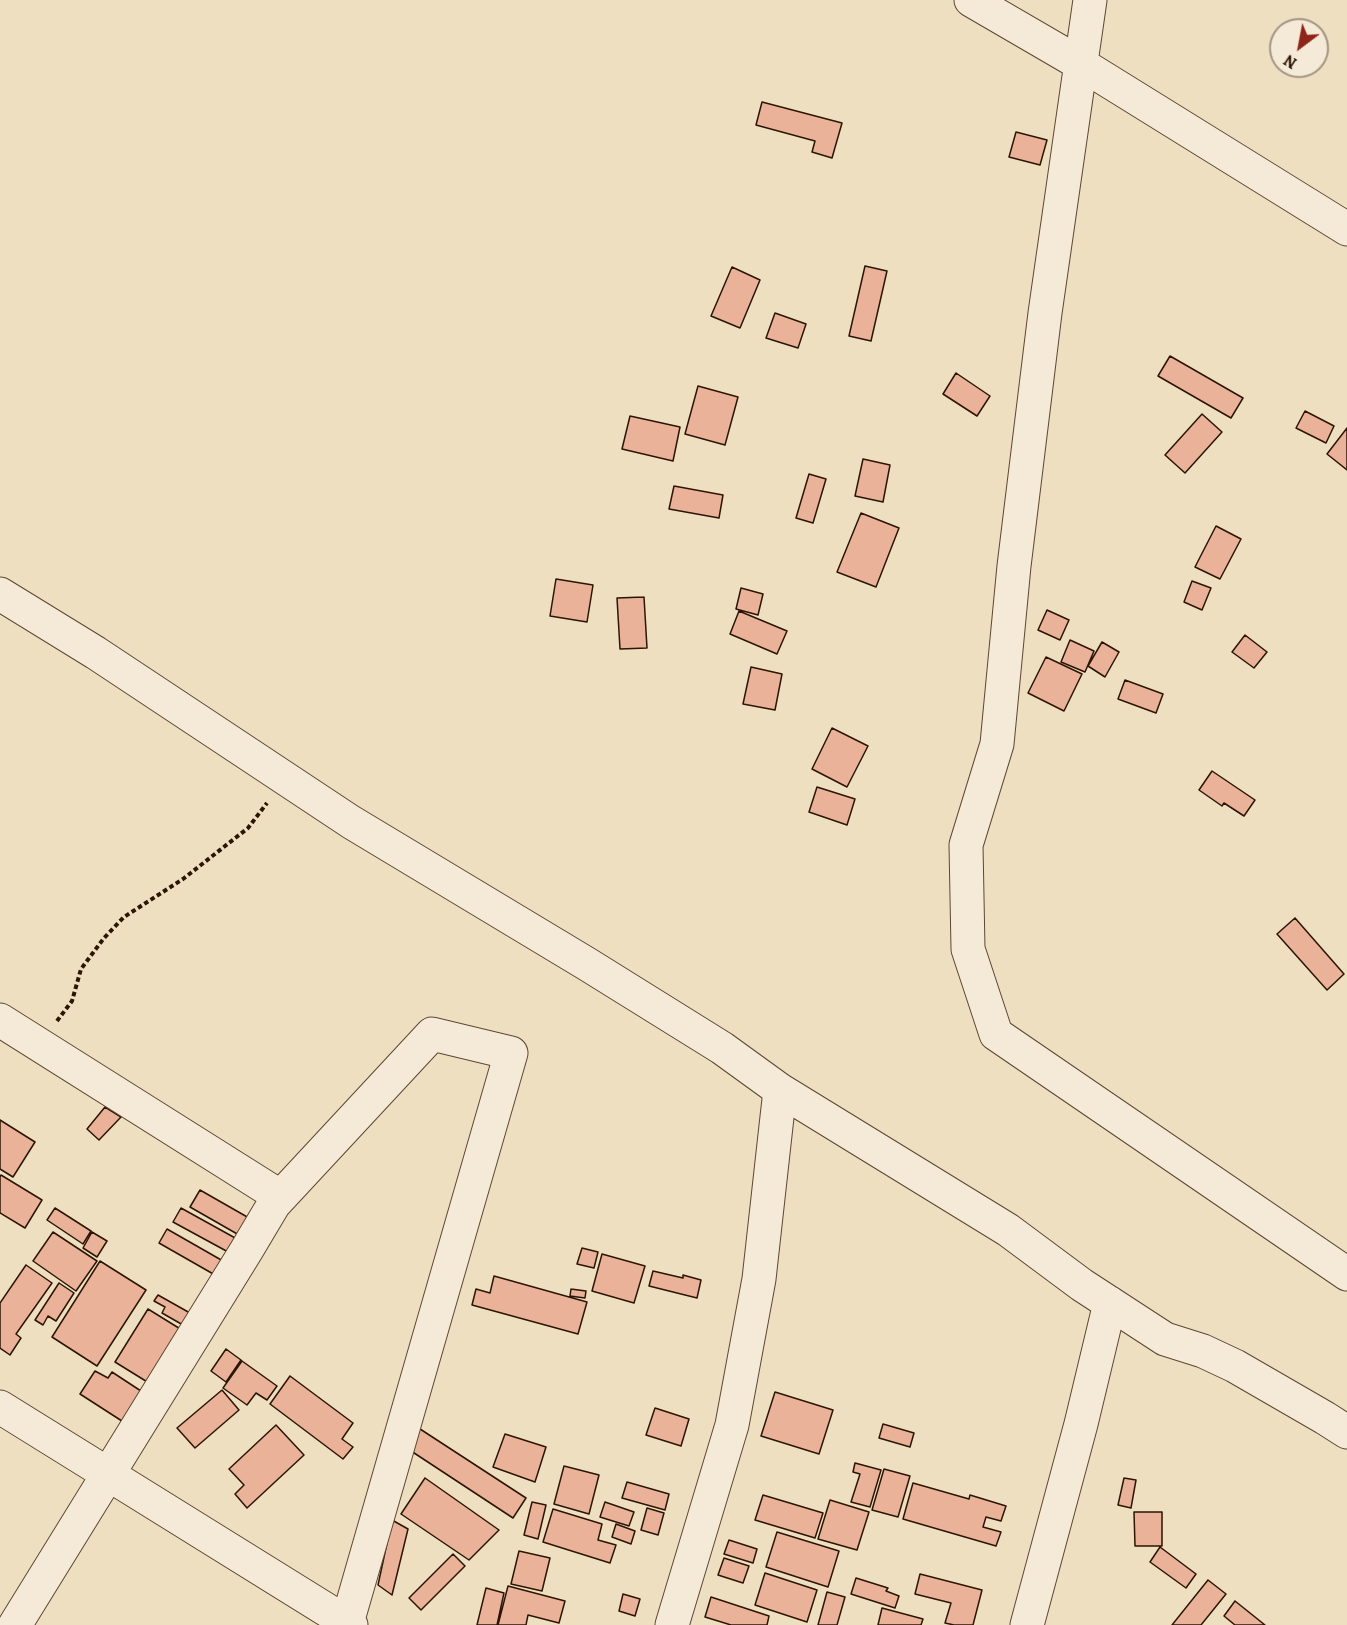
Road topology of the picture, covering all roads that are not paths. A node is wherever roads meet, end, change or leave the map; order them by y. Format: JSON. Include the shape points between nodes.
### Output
{"nodes":[{"id":1,"x":971,"y":0,"type":"edge"},
{"id":2,"x":1090,"y":0,"type":"edge"},
{"id":3,"x":1081,"y":64,"type":"junction"},
{"id":4,"x":1347,"y":229,"type":"edge"},
{"id":5,"x":0,"y":594,"type":"edge"},
{"id":6,"x":0,"y":1020,"type":"edge"},
{"id":7,"x":780,"y":1090,"type":"junction"},
{"id":8,"x":274,"y":1204,"type":"junction"},
{"id":9,"x":1347,"y":1274,"type":"edge"},
{"id":10,"x":1110,"y":1303,"type":"junction"},
{"id":11,"x":0,"y":1407,"type":"edge"},
{"id":12,"x":1347,"y":1432,"type":"edge"},
{"id":13,"x":109,"y":1474,"type":"junction"},
{"id":14,"x":349,"y":1624,"type":"edge"},
{"id":15,"x":15,"y":1625,"type":"edge"},
{"id":16,"x":672,"y":1625,"type":"edge"},
{"id":17,"x":1027,"y":1625,"type":"edge"}],
"edges":[{"from":1,"to":3,"type":"street"},
{"from":2,"to":3,"type":"street"},
{"from":3,"to":4,"type":"street"},
{"from":3,"to":9,"type":"street","via":[[1015,554],[998,744],[966,845],[968,949],[996,1034]]},
{"from":5,"to":7,"type":"street","via":[[405,856],[722,1048]]},
{"from":6,"to":8,"type":"street","via":[[273,1192]]},
{"from":7,"to":10,"type":"street","via":[[1008,1230]]},
{"from":7,"to":16,"type":"street","via":[[759,1279],[732,1425]]},
{"from":8,"to":13,"type":"street"},
{"from":8,"to":14,"type":"street","via":[[432,1034],[511,1053]]},
{"from":10,"to":12,"type":"street","via":[[1165,1339],[1235,1366]]},
{"from":10,"to":17,"type":"street"},
{"from":11,"to":13,"type":"street"},
{"from":13,"to":14,"type":"street"},
{"from":13,"to":15,"type":"street"}]}
